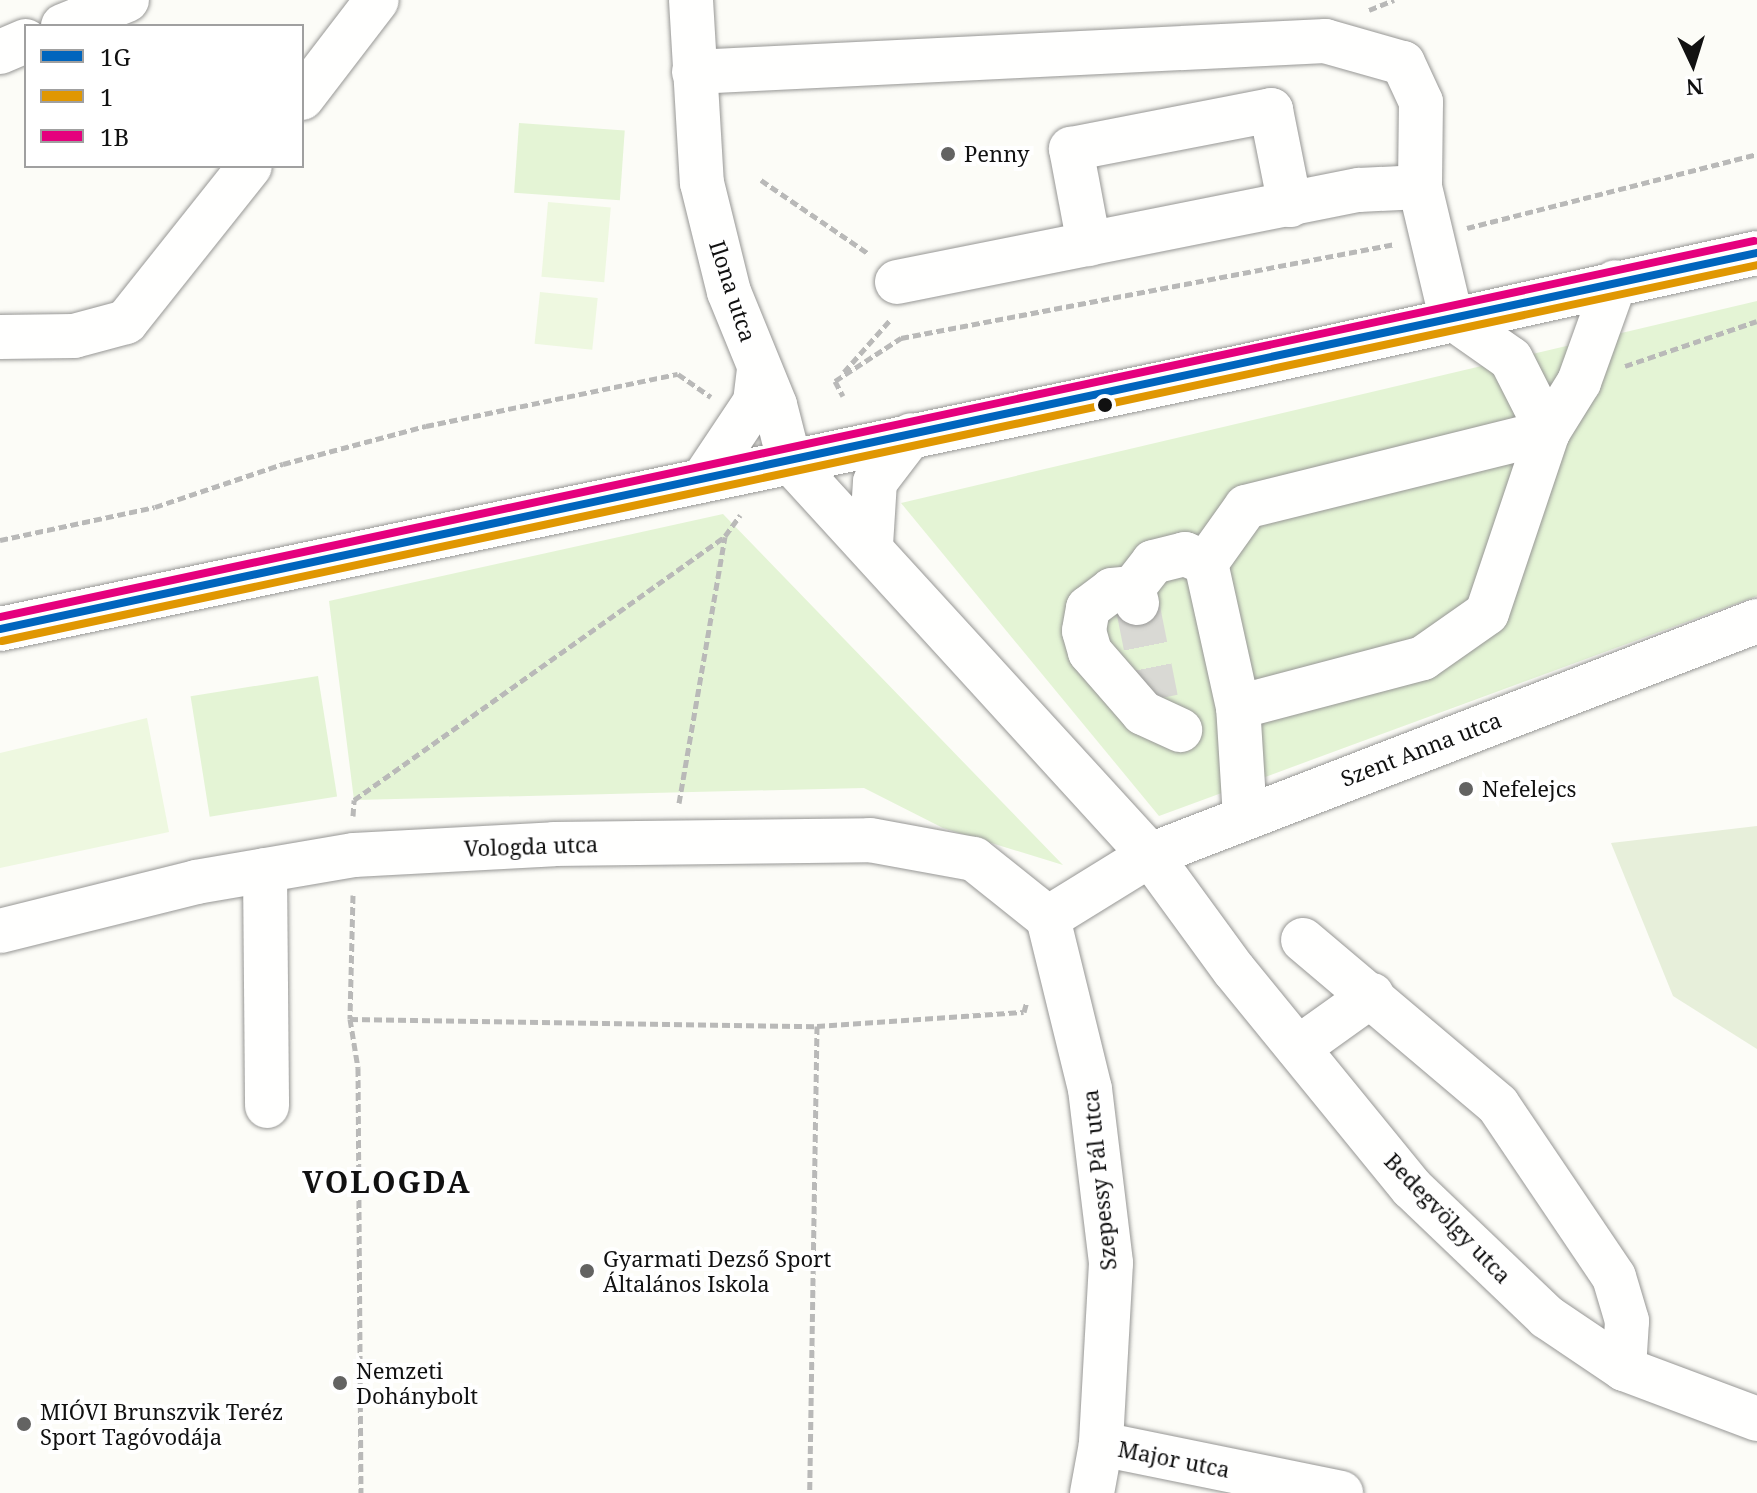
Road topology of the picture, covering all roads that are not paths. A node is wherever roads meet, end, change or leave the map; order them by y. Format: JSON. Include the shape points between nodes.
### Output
{"nodes":[{"id":1,"x":127,"y":0,"type":"edge"},
{"id":2,"x":377,"y":0,"type":"edge"},
{"id":3,"x":691,"y":0,"type":"edge"},
{"id":4,"x":68,"y":24,"type":"edge"},
{"id":5,"x":24,"y":42,"type":"edge"},
{"id":6,"x":0,"y":52,"type":"edge"},
{"id":7,"x":694,"y":72,"type":"junction"},
{"id":8,"x":304,"y":95,"type":"edge"},
{"id":9,"x":248,"y":168,"type":"edge"},
{"id":10,"x":1420,"y":187,"type":"junction"},
{"id":11,"x":1290,"y":205,"type":"junction"},
{"id":12,"x":1089,"y":244,"type":"junction"},
{"id":13,"x":1757,"y":253,"type":"edge"},
{"id":14,"x":897,"y":282,"type":"road end"},
{"id":15,"x":1615,"y":282,"type":"junction"},
{"id":16,"x":1451,"y":317,"type":"junction"},
{"id":17,"x":0,"y":337,"type":"edge"},
{"id":18,"x":759,"y":368,"type":"junction"},
{"id":19,"x":1548,"y":432,"type":"junction"},
{"id":20,"x":911,"y":435,"type":"junction"},
{"id":21,"x":789,"y":460,"type":"junction"},
{"id":22,"x":705,"y":477,"type":"junction"},
{"id":23,"x":871,"y":545,"type":"junction"},
{"id":24,"x":1206,"y":563,"type":"junction"},
{"id":25,"x":1757,"y":621,"type":"edge"},
{"id":26,"x":0,"y":629,"type":"edge"},
{"id":27,"x":1238,"y":714,"type":"junction"},
{"id":28,"x":1245,"y":817,"type":"junction"},
{"id":29,"x":1150,"y":855,"type":"junction"},
{"id":30,"x":265,"y":870,"type":"junction"},
{"id":31,"x":1048,"y":918,"type":"junction"},
{"id":32,"x":0,"y":931,"type":"edge"},
{"id":33,"x":1303,"y":940,"type":"dead end"},
{"id":34,"x":1372,"y":995,"type":"junction"},
{"id":35,"x":1298,"y":1048,"type":"junction"},
{"id":36,"x":267,"y":1106,"type":"dead end"},
{"id":37,"x":1624,"y":1369,"type":"junction"},
{"id":38,"x":1757,"y":1419,"type":"edge"},
{"id":39,"x":1101,"y":1444,"type":"junction"},
{"id":40,"x":1092,"y":1493,"type":"edge"},
{"id":41,"x":1341,"y":1493,"type":"edge"}],
"edges":[{"from":1,"to":4,"type":"street"},
{"from":2,"to":8,"type":"street"},
{"from":3,"to":7,"type":"street","name":"Ilona utca"},
{"from":5,"to":6,"type":"street"},
{"from":7,"to":10,"type":"street","via":[[1325,41],[1403,63],[1421,102]]},
{"from":7,"to":18,"type":"street","name":"Ilona utca","via":[[702,183],[729,292]]},
{"from":9,"to":17,"type":"street","via":[[126,322],[74,336]]},
{"from":10,"to":11,"type":"street","via":[[1359,190]]},
{"from":10,"to":16,"type":"street"},
{"from":11,"to":12,"type":"street"},
{"from":11,"to":12,"type":"street","via":[[1271,110],[1071,149]]},
{"from":12,"to":14,"type":"street"},
{"from":13,"to":15,"type":"street"},
{"from":15,"to":16,"type":"street"},
{"from":15,"to":19,"type":"street","via":[[1579,382]]},
{"from":16,"to":19,"type":"street","via":[[1511,359]]},
{"from":16,"to":20,"type":"street"},
{"from":18,"to":21,"type":"street","name":"Ilona utca"},
{"from":18,"to":22,"type":"street","via":[[755,402]]},
{"from":19,"to":24,"type":"street","via":[[1246,507]]},
{"from":19,"to":27,"type":"street","via":[[1487,613],[1423,658]]},
{"from":20,"to":21,"type":"street"},
{"from":20,"to":23,"type":"street","via":[[875,482]]},
{"from":21,"to":22,"type":"street"},
{"from":21,"to":23,"type":"street","name":"Ilona utca"},
{"from":22,"to":26,"type":"street"},
{"from":23,"to":29,"type":"street","name":"Ilona utca"},
{"from":24,"to":27,"type":"street"},
{"from":24,"to":27,"type":"street","via":[[1185,554],[1153,562],[1135,595],[1112,590],[1088,608],[1084,631],[1090,652],[1143,713]]},
{"from":25,"to":28,"type":"street","name":"Szent Anna utca"},
{"from":27,"to":28,"type":"street"},
{"from":28,"to":29,"type":"street","name":"Szent Anna utca"},
{"from":29,"to":31,"type":"street","name":"Szent Anna utca"},
{"from":29,"to":35,"type":"street","name":"Bedegvölgy utca"},
{"from":30,"to":31,"type":"street","name":"Vologda utca","via":[[371,853],[870,840],[974,859]]},
{"from":30,"to":32,"type":"street","name":"Vologda utca"},
{"from":30,"to":36,"type":"street"},
{"from":31,"to":39,"type":"street","name":"Szepessy Pál utca","via":[[1090,1089],[1111,1263]]},
{"from":33,"to":34,"type":"street"},
{"from":34,"to":35,"type":"street"},
{"from":34,"to":37,"type":"street","via":[[1498,1105],[1614,1277],[1627,1321]]},
{"from":35,"to":37,"type":"street","name":"Bedegvölgy utca","via":[[1412,1188],[1547,1317]]},
{"from":37,"to":38,"type":"street","name":"Bedegvölgy utca"},
{"from":39,"to":40,"type":"street","name":"Szepessy Pál utca"},
{"from":39,"to":41,"type":"street","name":"Major utca"}]}
